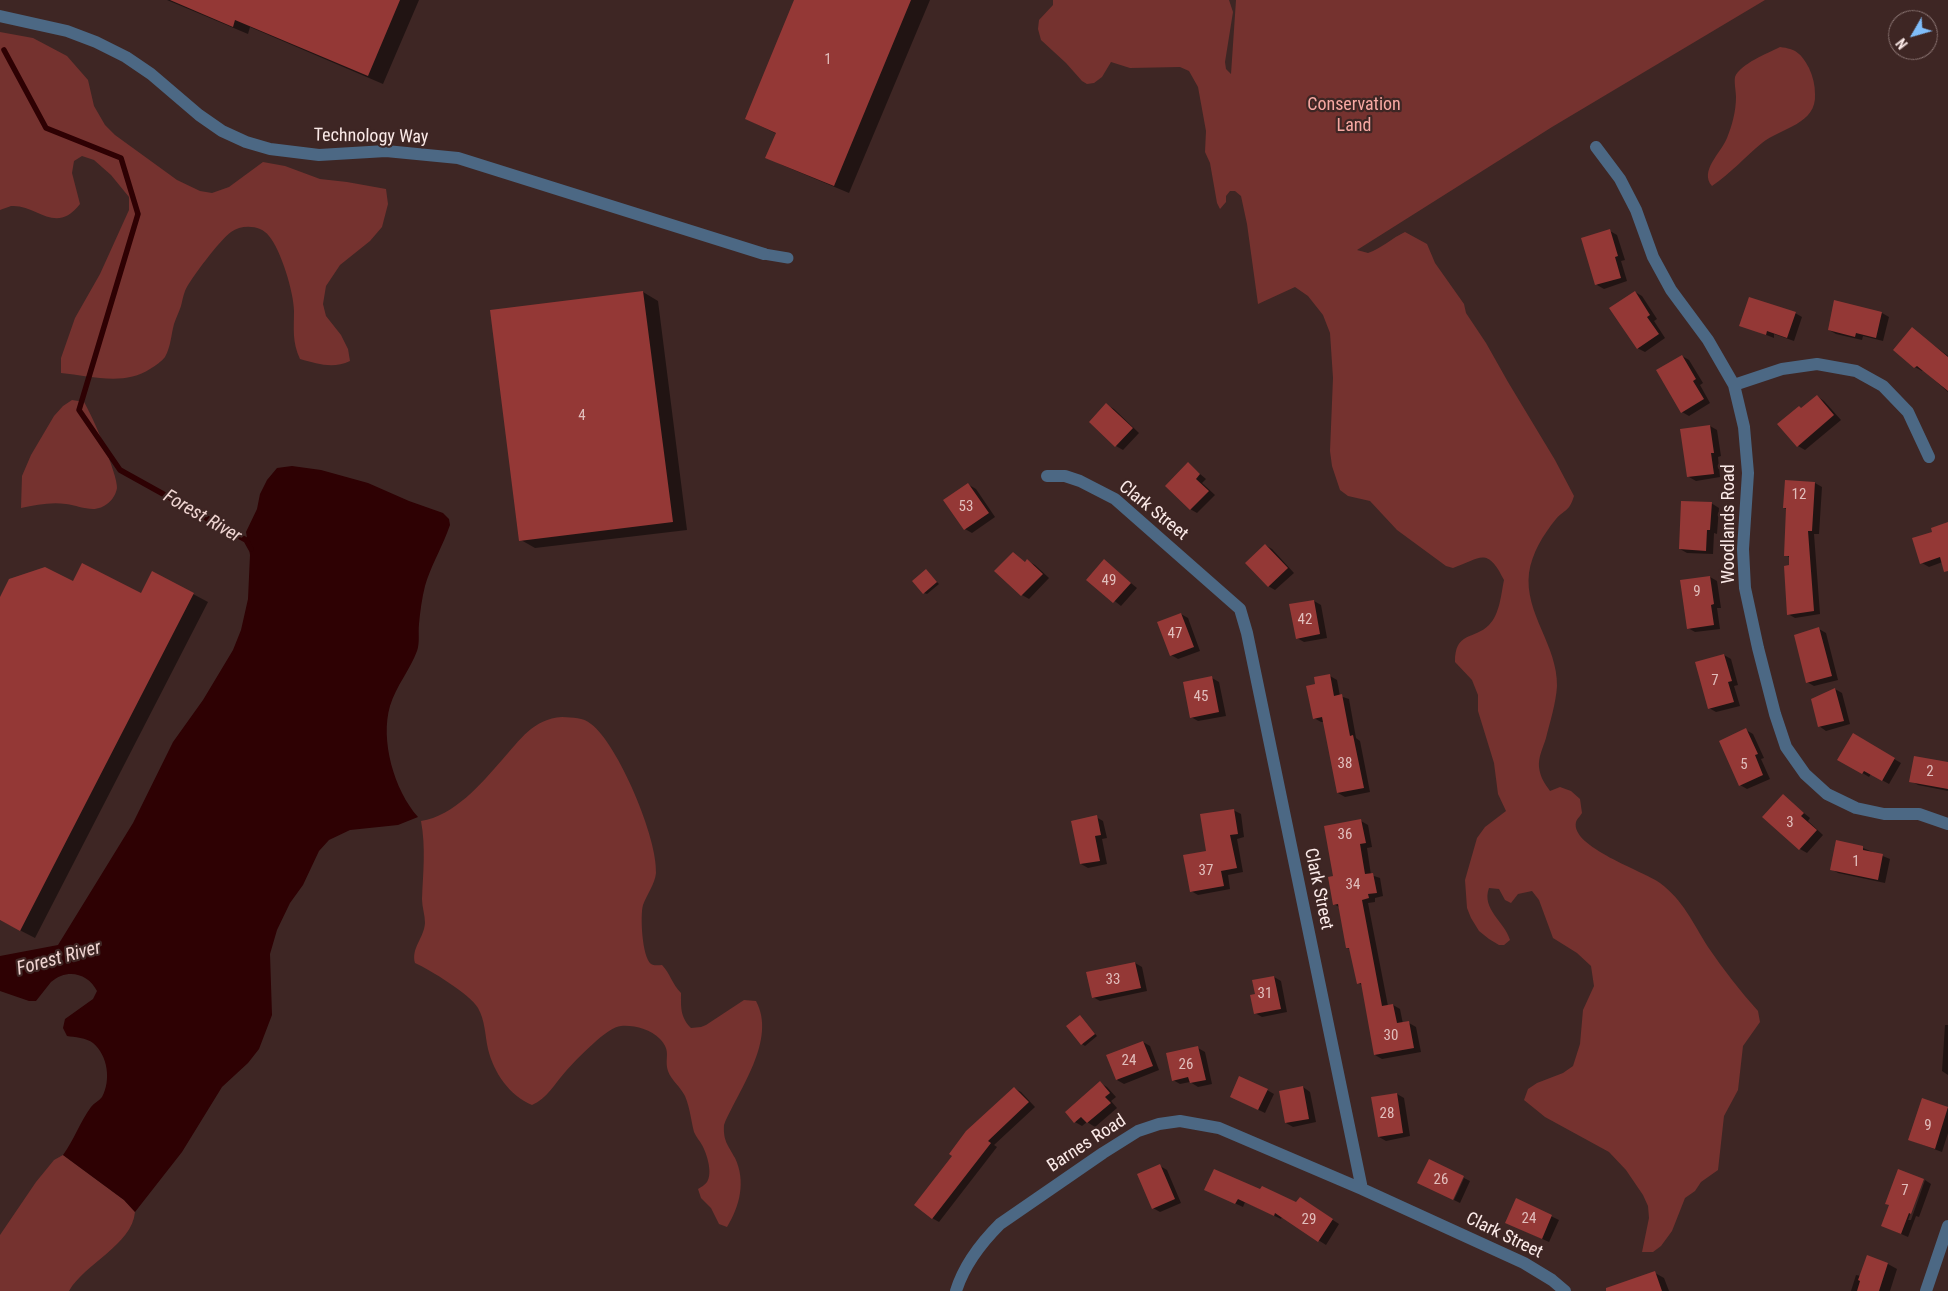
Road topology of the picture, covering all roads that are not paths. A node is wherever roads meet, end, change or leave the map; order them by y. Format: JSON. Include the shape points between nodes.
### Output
{"nodes":[{"id":1,"x":0,"y":16,"type":"edge"},
{"id":2,"x":1596,"y":147,"type":"dead end"},
{"id":3,"x":764,"y":254,"type":"joint"},
{"id":4,"x":788,"y":258,"type":"dead end"},
{"id":5,"x":1734,"y":385,"type":"junction"},
{"id":6,"x":1929,"y":457,"type":"dead end"},
{"id":7,"x":1047,"y":476,"type":"dead end"},
{"id":8,"x":1948,"y":824,"type":"edge"},
{"id":9,"x":1362,"y":1188,"type":"junction"},
{"id":10,"x":1948,"y":1226,"type":"edge"},
{"id":11,"x":956,"y":1291,"type":"edge"},
{"id":12,"x":1565,"y":1291,"type":"edge"},
{"id":13,"x":1926,"y":1291,"type":"edge"}],
"edges":[{"from":1,"to":3,"type":"street","name":"Technology Way","via":[[67,30],[126,57],[199,115],[246,142],[270,149],[319,155],[386,151],[458,158]]},
{"from":2,"to":5,"type":"street","name":"Woodlands Road","via":[[1620,179],[1636,210],[1653,257],[1671,290],[1708,340]]},
{"from":3,"to":4,"type":"lane"},
{"from":5,"to":6,"type":"street","via":[[1782,369],[1817,364],[1856,371],[1883,386],[1908,412]]},
{"from":5,"to":8,"type":"street","name":"Woodlands Road","via":[[1744,427],[1748,473],[1743,549],[1745,588],[1786,747],[1805,774],[1827,794],[1856,808],[1884,814],[1919,814]]},
{"from":7,"to":9,"type":"street","name":"Clark Street","via":[[1065,476],[1080,481],[1115,499],[1240,609]]},
{"from":9,"to":11,"type":"street","name":"Barnes Road","via":[[1219,1128],[1180,1121],[1159,1124],[1138,1131],[1103,1153],[1000,1224],[974,1254]]},
{"from":9,"to":12,"type":"street","name":"Clark Street","via":[[1524,1263]]},
{"from":10,"to":13,"type":"street"}]}
